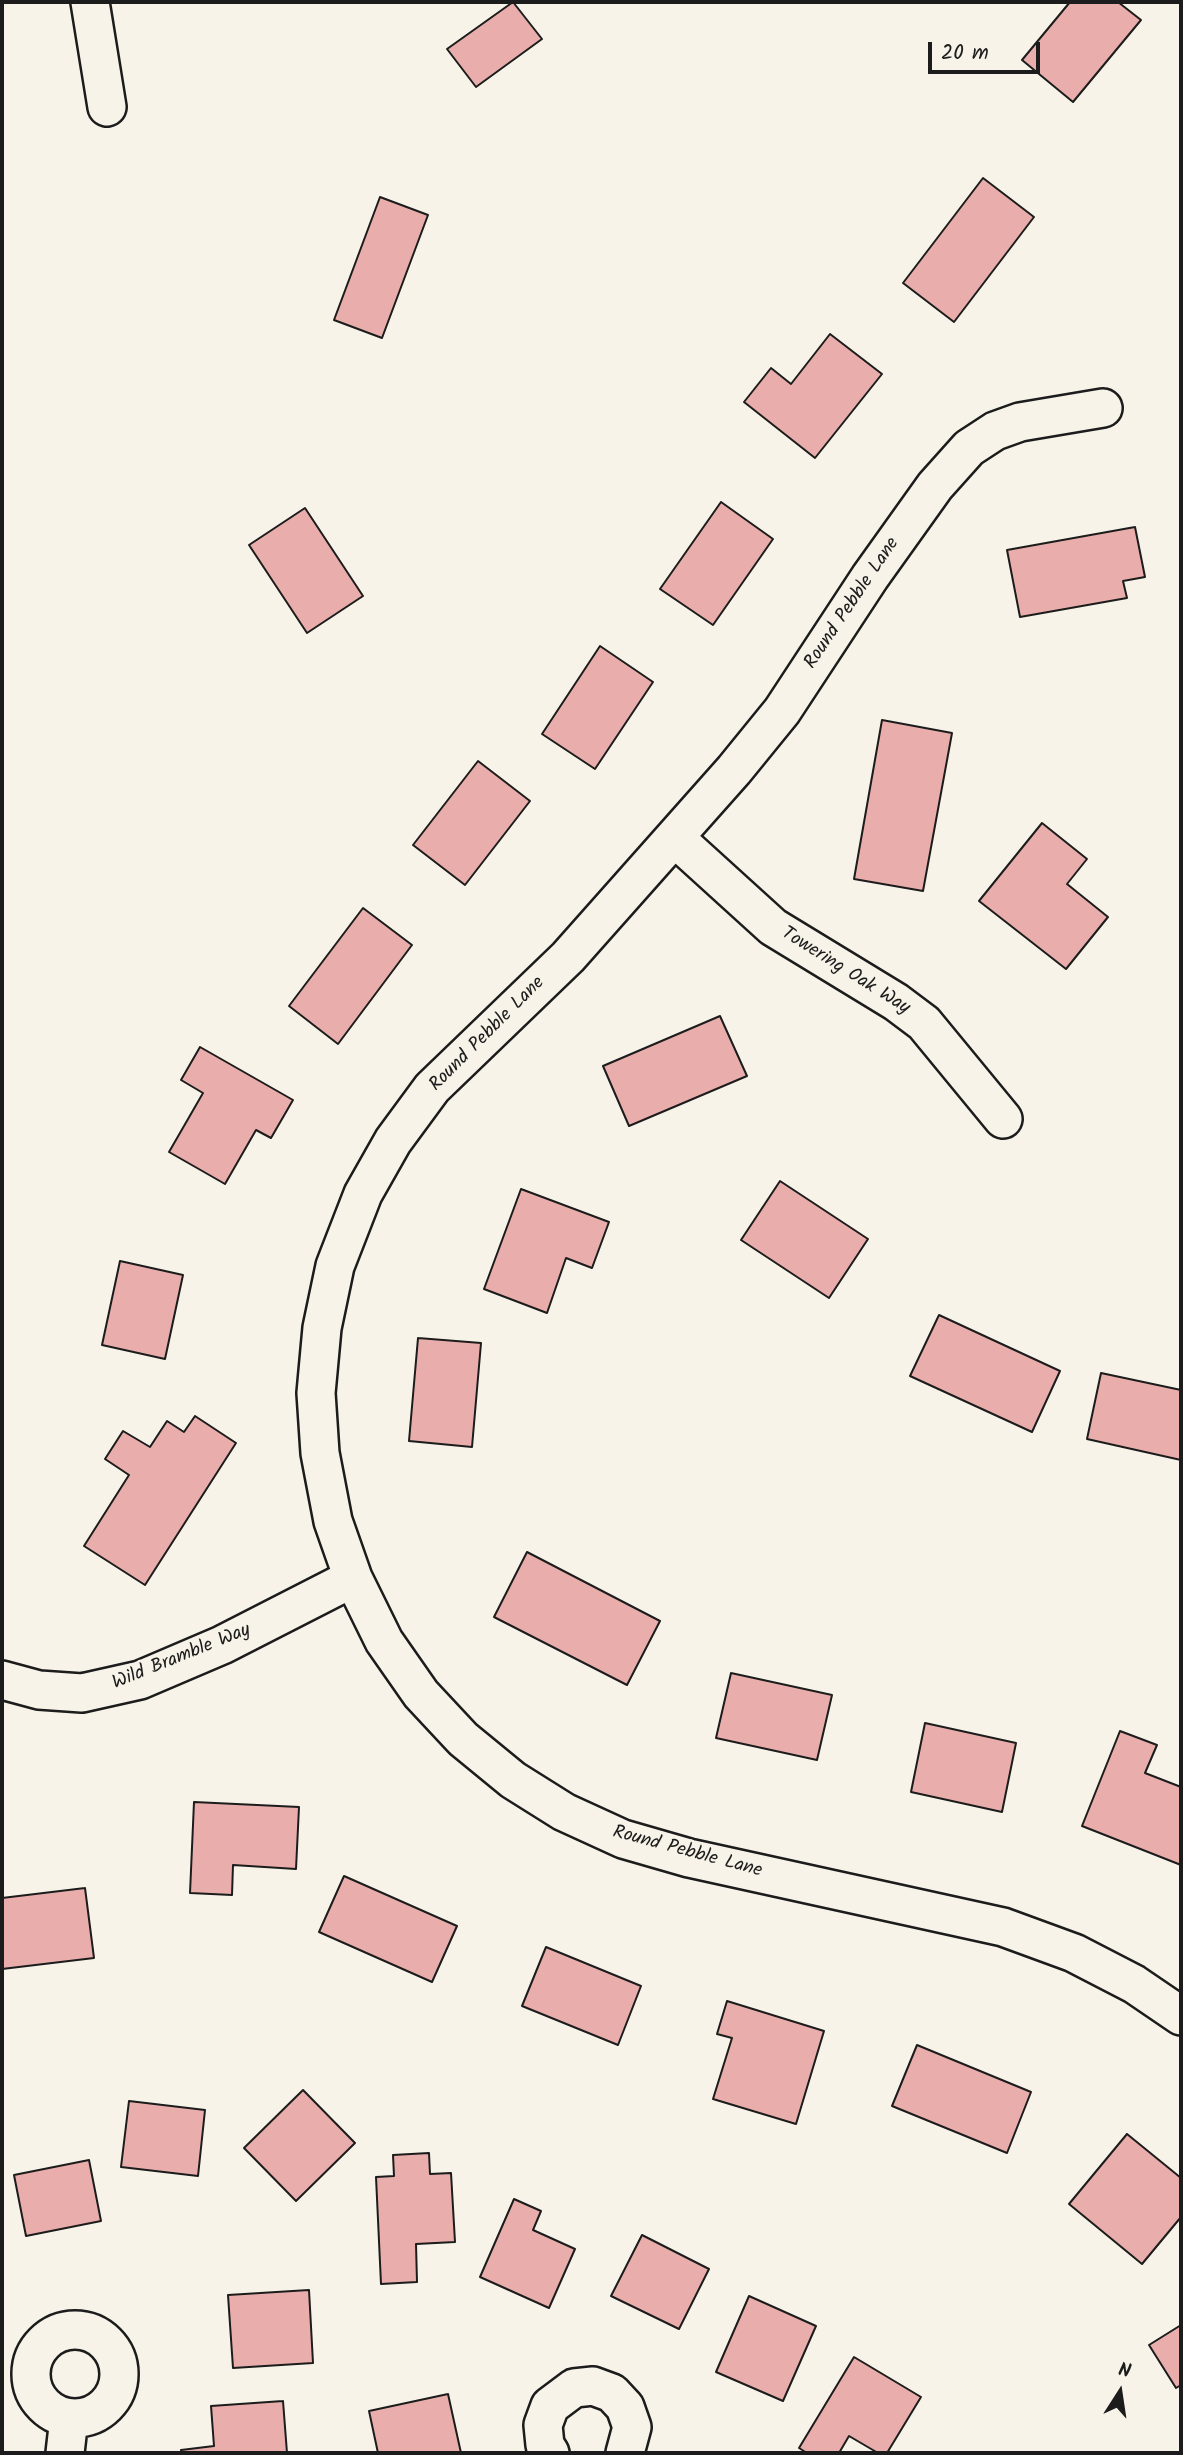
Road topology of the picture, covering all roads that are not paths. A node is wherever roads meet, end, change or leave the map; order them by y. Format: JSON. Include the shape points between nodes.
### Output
{"nodes":[{"id":1,"x":90,"y":2,"type":"edge"},
{"id":2,"x":107,"y":107,"type":"dead end"},
{"id":3,"x":1103,"y":408,"type":"dead end"},
{"id":4,"x":675,"y":838,"type":"junction"},
{"id":5,"x":1003,"y":1119,"type":"dead end"},
{"id":6,"x":353,"y":1578,"type":"junction"},
{"id":7,"x":2,"y":1680,"type":"edge"},
{"id":8,"x":1181,"y":2016,"type":"edge"},
{"id":9,"x":630,"y":2452,"type":"edge"},
{"id":10,"x":550,"y":2453,"type":"edge"}],
"edges":[{"from":1,"to":2,"type":"street"},
{"from":3,"to":4,"type":"street","name":"Round Pebble Lane","via":[[1020,422],[969,448],[934,486],[782,711]]},
{"from":4,"to":5,"type":"street","name":"Towering Oak Way","via":[[773,927],[924,1023]]},
{"from":4,"to":6,"type":"street","name":"Round Pebble Lane","via":[[568,957],[432,1088],[393,1141],[363,1194],[335,1266],[322,1328],[316,1393],[333,1521]]},
{"from":6,"to":7,"type":"street","name":"Wild Bramble Way","via":[[222,1645],[140,1680],[82,1693],[39,1690]]},
{"from":6,"to":8,"type":"street","name":"Round Pebble Lane","via":[[384,1641],[421,1694],[463,1740],[513,1780],[564,1812],[624,1839],[689,1858],[1003,1927],[1074,1953],[1134,1984]]},
{"from":9,"to":10,"type":"street","via":[[632,2427],[625,2407],[612,2393],[593,2386],[574,2388],[550,2406],[543,2425]]}]}
